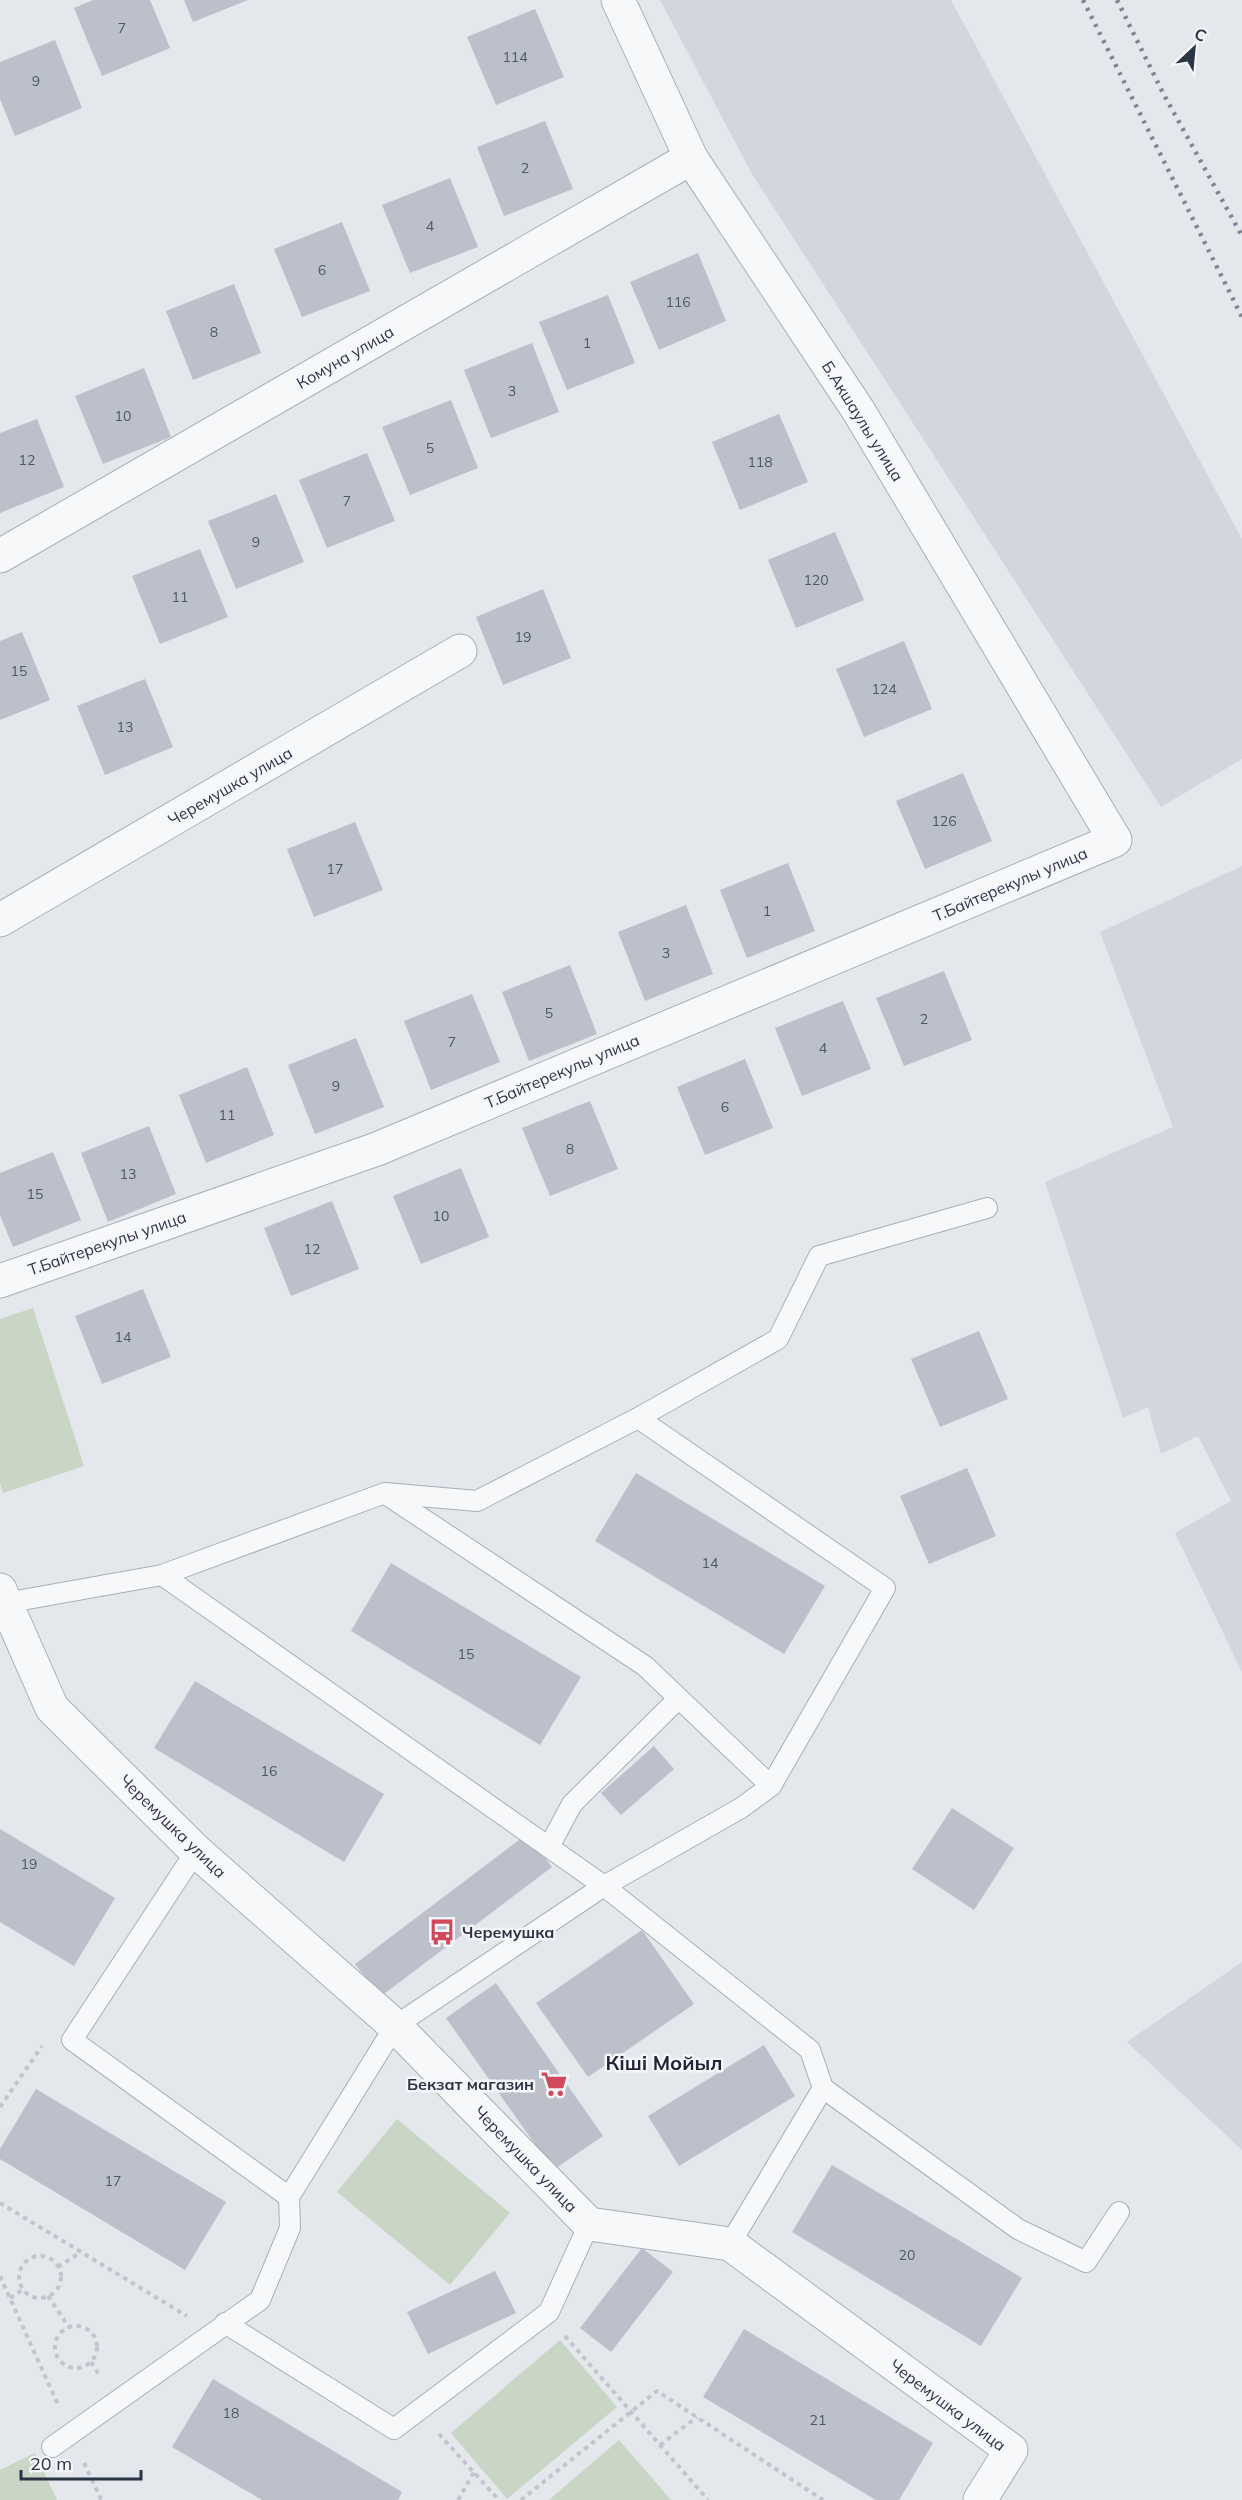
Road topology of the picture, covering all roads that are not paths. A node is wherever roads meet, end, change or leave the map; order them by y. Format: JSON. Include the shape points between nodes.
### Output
{"nodes":[{"id":1,"x":618,"y":0,"type":"edge"},
{"id":2,"x":691,"y":158,"type":"junction"},
{"id":3,"x":0,"y":556,"type":"edge"},
{"id":4,"x":460,"y":651,"type":"dead end"},
{"id":5,"x":1115,"y":840,"type":"joint"},
{"id":6,"x":0,"y":920,"type":"edge"},
{"id":7,"x":987,"y":1208,"type":"dead end"},
{"id":8,"x":0,"y":1281,"type":"edge"},
{"id":9,"x":638,"y":1419,"type":"junction"},
{"id":10,"x":384,"y":1493,"type":"junction"},
{"id":11,"x":162,"y":1575,"type":"junction"},
{"id":12,"x":2,"y":1597,"type":"edge"},
{"id":13,"x":678,"y":1699,"type":"junction"},
{"id":14,"x":771,"y":1786,"type":"junction"},
{"id":15,"x":549,"y":1847,"type":"junction"},
{"id":16,"x":196,"y":1851,"type":"junction"},
{"id":17,"x":604,"y":1886,"type":"junction"},
{"id":18,"x":395,"y":2026,"type":"junction"},
{"id":19,"x":823,"y":2088,"type":"junction"},
{"id":20,"x":289,"y":2197,"type":"junction"},
{"id":21,"x":1119,"y":2212,"type":"dead end"},
{"id":22,"x":589,"y":2224,"type":"junction"},
{"id":23,"x":730,"y":2244,"type":"junction"},
{"id":24,"x":220,"y":2328,"type":"junction"},
{"id":25,"x":52,"y":2447,"type":"dead end"},
{"id":26,"x":980,"y":2500,"type":"edge"}],
"edges":[{"from":1,"to":2,"type":"street","name":"Б.Акшаулы улица"},
{"from":2,"to":3,"type":"street","name":"Комуна улица"},
{"from":2,"to":5,"type":"street","name":"Б.Акшаулы улица","via":[[858,410]]},
{"from":4,"to":6,"type":"street","name":"Черемушка улица"},
{"from":5,"to":8,"type":"street","name":"Т.Байтерекулы улица","via":[[377,1149]]},
{"from":7,"to":9,"type":"lane","via":[[819,1256],[778,1339]]},
{"from":9,"to":10,"type":"lane","via":[[477,1501]]},
{"from":9,"to":14,"type":"lane","via":[[885,1588]]},
{"from":10,"to":11,"type":"lane"},
{"from":10,"to":13,"type":"lane","via":[[645,1666]]},
{"from":11,"to":12,"type":"lane"},
{"from":11,"to":15,"type":"lane"},
{"from":12,"to":16,"type":"street","name":"Черемушка улица","via":[[52,1708]]},
{"from":13,"to":14,"type":"lane"},
{"from":13,"to":15,"type":"lane","via":[[572,1804]]},
{"from":14,"to":17,"type":"lane","via":[[741,1808]]},
{"from":15,"to":17,"type":"lane"},
{"from":16,"to":18,"type":"street","name":"Черемушка улица"},
{"from":16,"to":20,"type":"lane","via":[[72,2040]]},
{"from":17,"to":18,"type":"lane"},
{"from":17,"to":19,"type":"lane","via":[[810,2050]]},
{"from":18,"to":20,"type":"lane"},
{"from":18,"to":22,"type":"street","name":"Черемушка улица"},
{"from":19,"to":21,"type":"lane","via":[[1018,2229],[1086,2262]]},
{"from":19,"to":23,"type":"lane"},
{"from":20,"to":24,"type":"lane","via":[[290,2228],[260,2300]]},
{"from":22,"to":23,"type":"street","name":"Черемушка улица"},
{"from":22,"to":24,"type":"lane","via":[[549,2312],[394,2429]]},
{"from":23,"to":26,"type":"street","name":"Черемушка улица","via":[[1011,2450]]},
{"from":24,"to":25,"type":"lane"}]}
